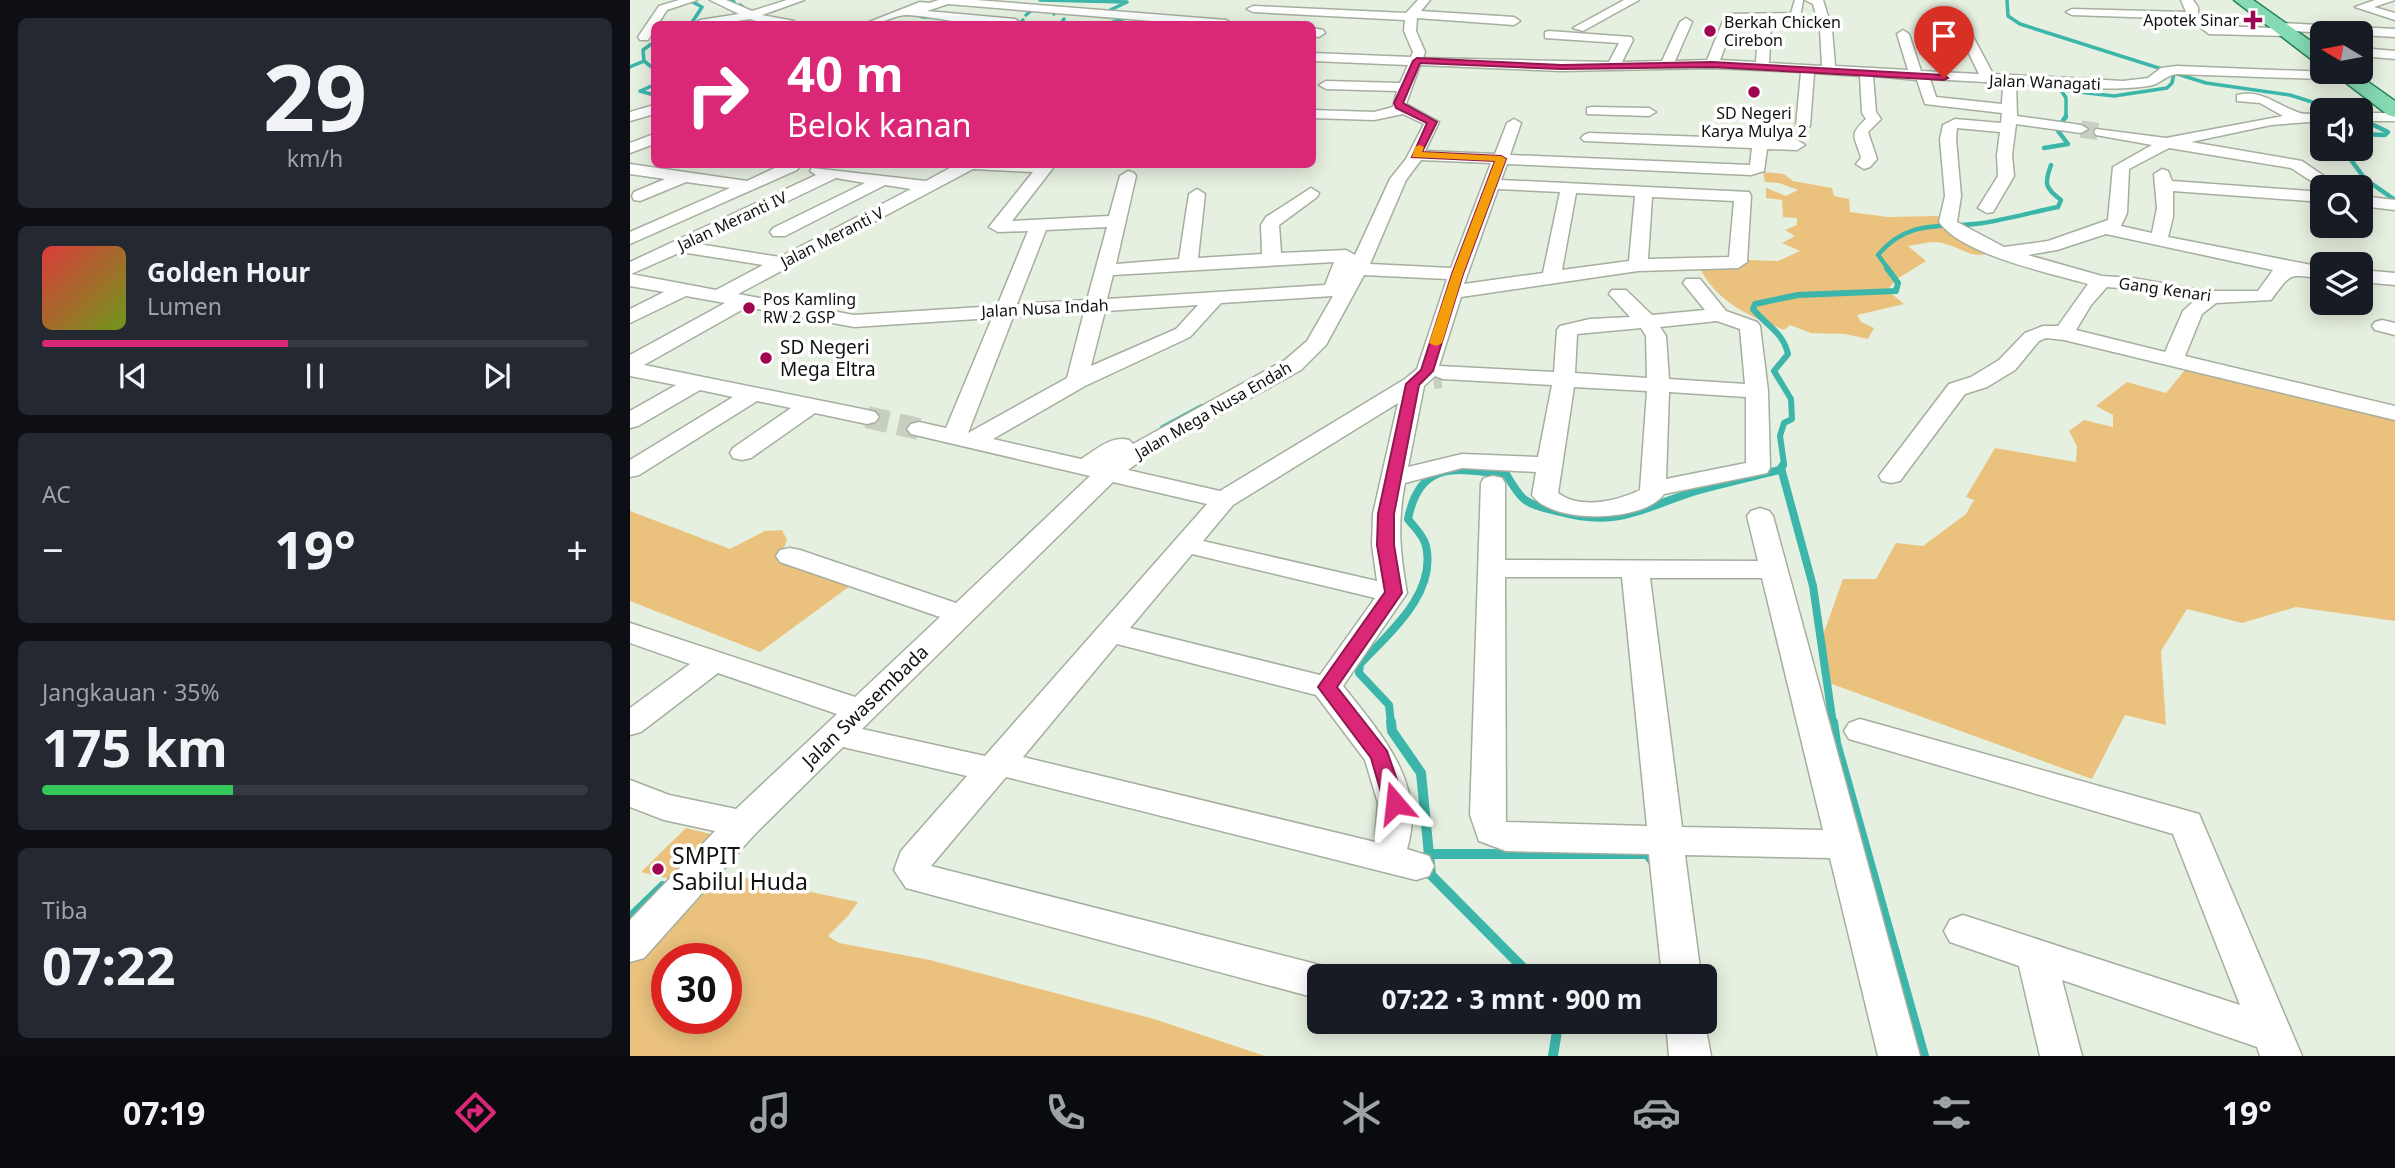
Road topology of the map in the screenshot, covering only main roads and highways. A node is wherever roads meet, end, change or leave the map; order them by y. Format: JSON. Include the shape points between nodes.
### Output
{"nodes":[{"id":1,"x":2242,"y":0,"type":"edge"},
{"id":2,"x":2310,"y":47,"type":"edge"},
{"id":3,"x":2359,"y":84,"type":"edge"},
{"id":4,"x":2392,"y":108,"type":"edge"}],
"edges":[{"from":1,"to":2,"type":"main road"},
{"from":3,"to":4,"type":"main road"}]}
